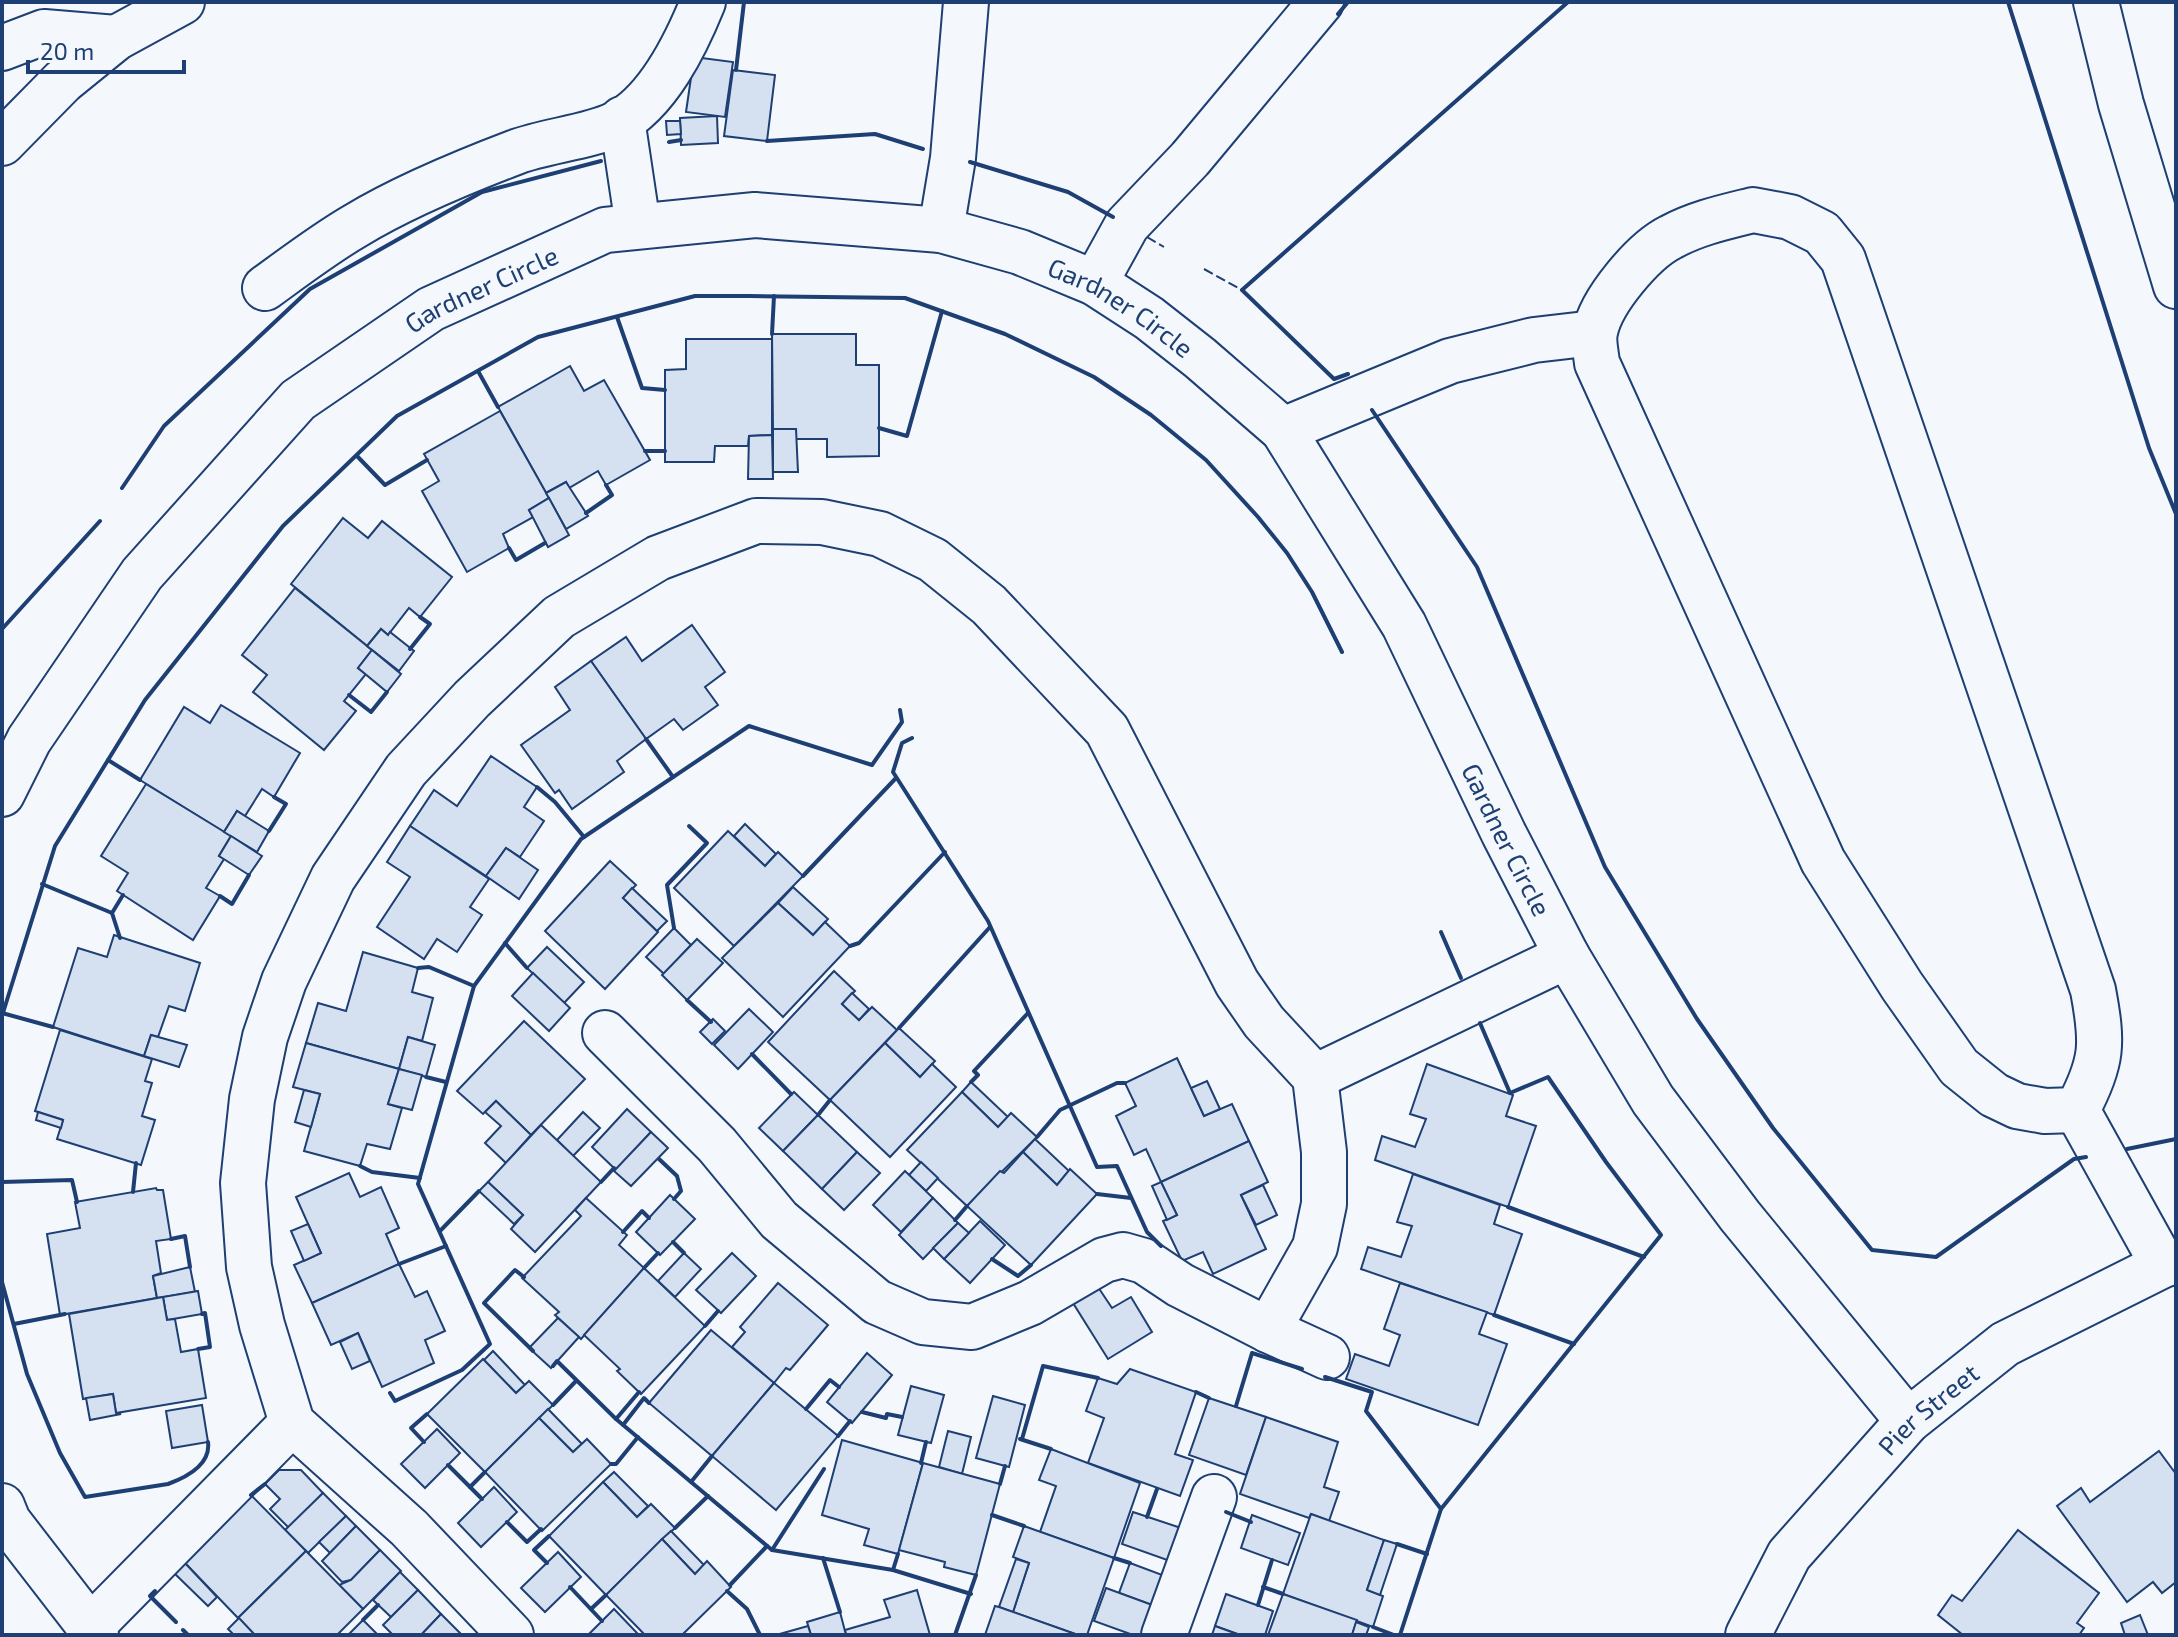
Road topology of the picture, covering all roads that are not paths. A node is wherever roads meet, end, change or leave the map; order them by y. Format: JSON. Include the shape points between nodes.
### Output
{"nodes":[{"id":1,"x":182,"y":2,"type":"edge"},
{"id":2,"x":966,"y":2,"type":"edge"},
{"id":3,"x":1321,"y":2,"type":"edge"},
{"id":4,"x":2096,"y":2,"type":"edge"},
{"id":5,"x":687,"y":12,"type":"edge"},
{"id":6,"x":116,"y":38,"type":"junction"},
{"id":7,"x":2,"y":48,"type":"edge"},
{"id":8,"x":622,"y":119,"type":"junction"},
{"id":9,"x":2,"y":143,"type":"edge"},
{"id":10,"x":638,"y":226,"type":"junction"},
{"id":11,"x":941,"y":230,"type":"junction"},
{"id":12,"x":1095,"y":283,"type":"junction"},
{"id":13,"x":2176,"y":286,"type":"edge"},
{"id":14,"x":265,"y":288,"type":"dead end"},
{"id":15,"x":1594,"y":333,"type":"junction"},
{"id":16,"x":1283,"y":430,"type":"junction"},
{"id":17,"x":2,"y":794,"type":"edge"},
{"id":18,"x":1567,"y":956,"type":"junction"},
{"id":19,"x":605,"y":1033,"type":"dead end"},
{"id":20,"x":1315,"y":1077,"type":"junction"},
{"id":21,"x":2077,"y":1110,"type":"junction"},
{"id":22,"x":2170,"y":1263,"type":"edge"},
{"id":23,"x":1268,"y":1330,"type":"junction"},
{"id":24,"x":1327,"y":1357,"type":"dead end"},
{"id":25,"x":1908,"y":1421,"type":"junction"},
{"id":26,"x":292,"y":1423,"type":"junction"},
{"id":27,"x":1214,"y":1497,"type":"dead end"},
{"id":28,"x":2,"y":1506,"type":"edge"},
{"id":29,"x":93,"y":1631,"type":"edge"},
{"id":30,"x":511,"y":1635,"type":"edge"},
{"id":31,"x":1164,"y":1635,"type":"edge"},
{"id":32,"x":1748,"y":1635,"type":"edge"}],
"edges":[{"from":1,"to":6,"type":"street"},
{"from":2,"to":11,"type":"street","via":[[953,158]]},
{"from":3,"to":12,"type":"street","via":[[1190,159],[1127,225]]},
{"from":4,"to":13,"type":"street"},
{"from":5,"to":8,"type":"street","via":[[666,74]]},
{"from":6,"to":7,"type":"street","via":[[44,32]]},
{"from":6,"to":9,"type":"street","via":[[63,81]]},
{"from":8,"to":10,"type":"street"},
{"from":8,"to":14,"type":"street","via":[[518,151],[440,184],[356,225]]},
{"from":10,"to":11,"type":"street","name":"Gardner Circle","via":[[755,215]]},
{"from":10,"to":17,"type":"street","name":"Gardner Circle","via":[[605,230],[431,309],[298,400],[142,574],[29,740]]},
{"from":11,"to":12,"type":"street","name":"Gardner Circle","via":[[1020,252]]},
{"from":12,"to":16,"type":"street","name":"Gardner Circle","via":[[1149,318]]},
{"from":15,"to":16,"type":"street","via":[[1534,340],[1450,361]]},
{"from":15,"to":21,"type":"street","via":[[1597,363],[1831,874],[1959,1067],[2017,1106]]},
{"from":15,"to":21,"type":"street","via":[[1621,280],[1667,238],[1709,220],[1753,210],[1790,217],[1822,233],[1843,259],[2093,990],[2100,1057]]},
{"from":16,"to":18,"type":"street","name":"Gardner Circle","via":[[1404,625]]},
{"from":18,"to":20,"type":"street"},
{"from":18,"to":25,"type":"street","name":"Gardner Circle","via":[[1653,1100],[1740,1216]]},
{"from":19,"to":23,"type":"street","via":[[717,1145],[779,1220],[877,1302],[923,1322],[972,1327],[1123,1255],[1144,1261]]},
{"from":20,"to":23,"type":"street","via":[[1324,1204],[1315,1247]]},
{"from":20,"to":26,"type":"street","via":[[1264,1022],[1237,983],[1107,730],[989,605],[933,560],[880,534],[822,522],[756,521],[658,558],[559,617],[406,770],[333,878],[284,981],[265,1037],[243,1183],[249,1267]]},
{"from":21,"to":22,"type":"street"},
{"from":22,"to":25,"type":"street","name":"Pier Street","via":[[2005,1344]]},
{"from":23,"to":24,"type":"street"},
{"from":25,"to":32,"type":"street","name":"Pier Street","via":[[1789,1555]]},
{"from":26,"to":29,"type":"street"},
{"from":26,"to":30,"type":"street","via":[[409,1528]]},
{"from":27,"to":31,"type":"street"},
{"from":28,"to":29,"type":"street"}]}
